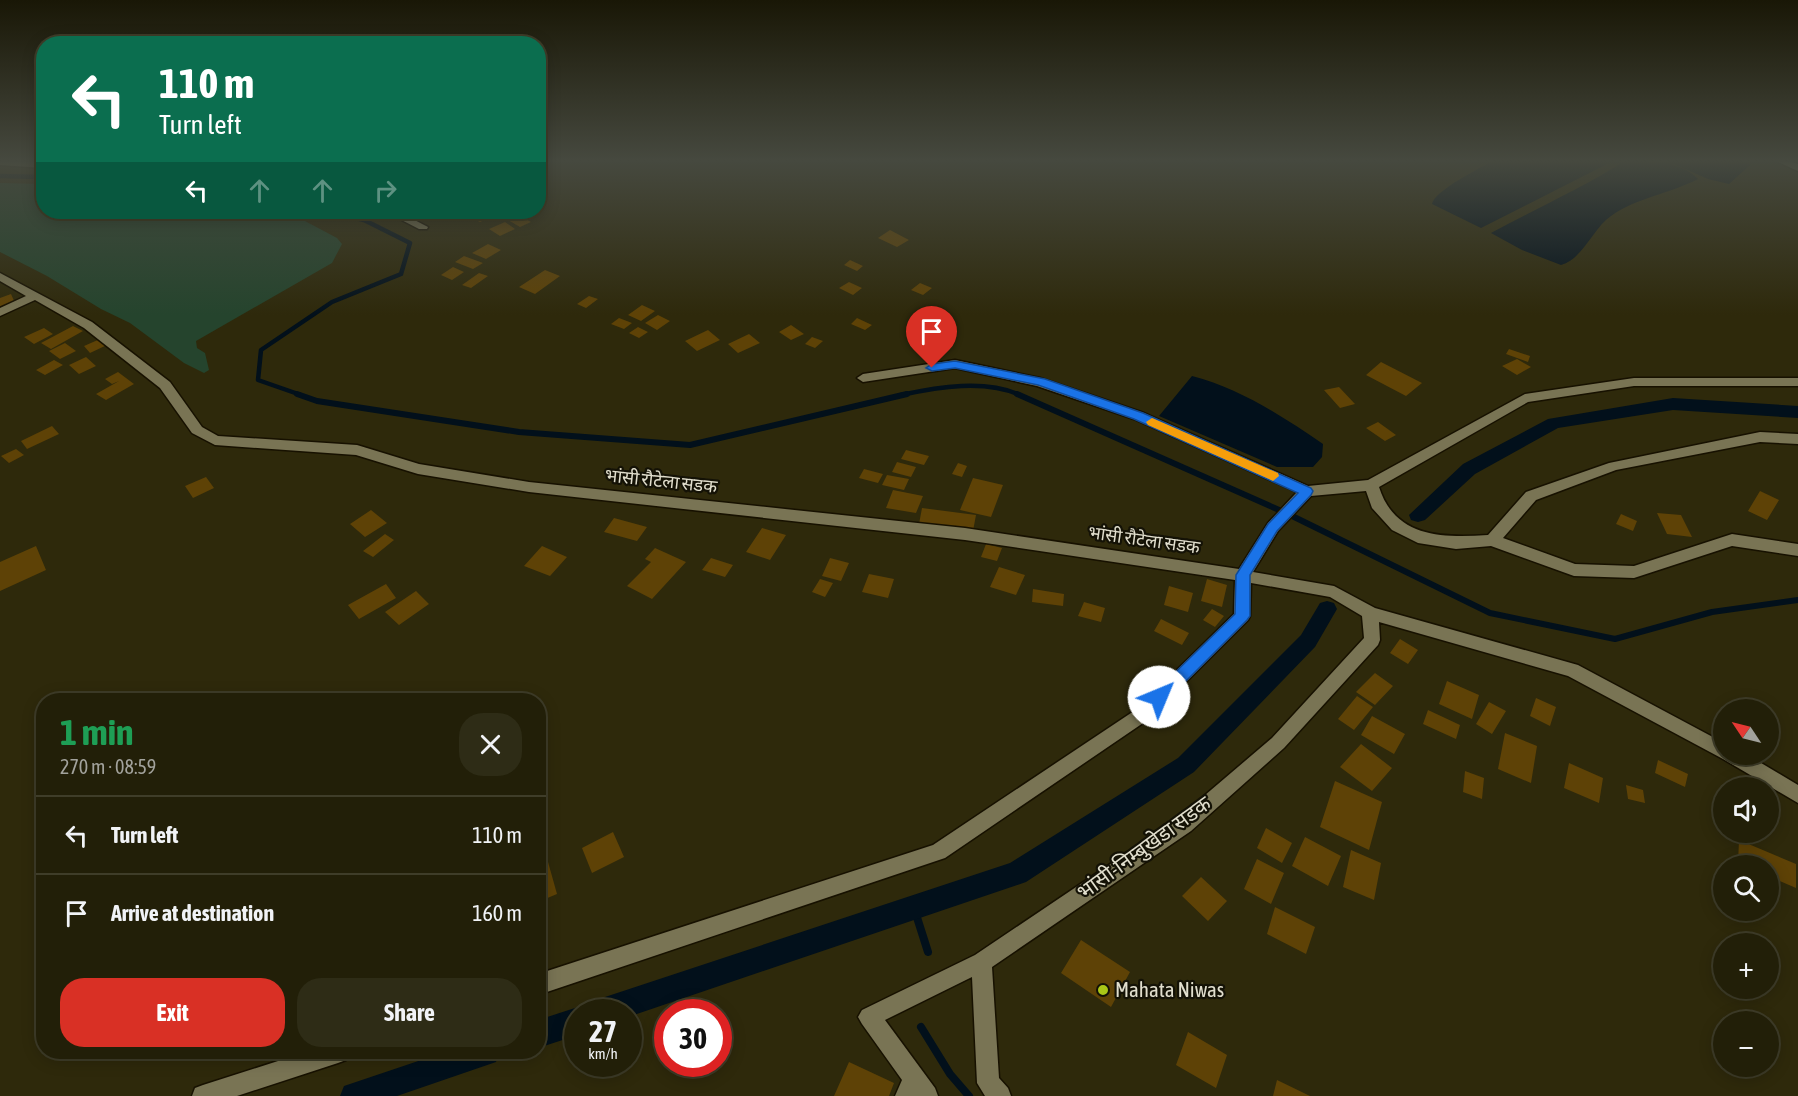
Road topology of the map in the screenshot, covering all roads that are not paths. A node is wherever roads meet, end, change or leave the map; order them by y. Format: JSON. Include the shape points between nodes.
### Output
{"nodes":[{"id":1,"x":406,"y":219,"type":"edge"},
{"id":2,"x":423,"y":227,"type":"dead end"},
{"id":3,"x":0,"y":276,"type":"edge"},
{"id":4,"x":35,"y":296,"type":"junction"},
{"id":5,"x":0,"y":312,"type":"edge"},
{"id":6,"x":863,"y":378,"type":"dead end"},
{"id":7,"x":1798,"y":382,"type":"edge"},
{"id":8,"x":1798,"y":439,"type":"edge"},
{"id":9,"x":1371,"y":485,"type":"junction"},
{"id":10,"x":1306,"y":491,"type":"junction"},
{"id":11,"x":1492,"y":540,"type":"junction"},
{"id":12,"x":1798,"y":550,"type":"edge"},
{"id":13,"x":1243,"y":575,"type":"junction"},
{"id":14,"x":1370,"y":613,"type":"junction"},
{"id":15,"x":1713,"y":746,"type":"edge"},
{"id":16,"x":1748,"y":765,"type":"edge"},
{"id":17,"x":1798,"y":795,"type":"edge"},
{"id":18,"x":982,"y":962,"type":"junction"},
{"id":19,"x":546,"y":982,"type":"edge"},
{"id":20,"x":317,"y":1059,"type":"edge"},
{"id":21,"x":915,"y":1091,"type":"edge"},
{"id":22,"x":203,"y":1096,"type":"edge"},
{"id":23,"x":1000,"y":1096,"type":"edge"}],
"edges":[{"from":1,"to":2,"type":"street"},
{"from":3,"to":4,"type":"street","name":"भांसी रौटेला सडक"},
{"from":4,"to":5,"type":"street"},
{"from":4,"to":13,"type":"street","name":"भांसी रौटेला सडक","via":[[88,325],[165,385],[197,430],[215,440],[357,450],[418,469],[530,487],[965,534]]},
{"from":6,"to":10,"type":"street","via":[[955,364],[1040,382],[1139,416]]},
{"from":7,"to":9,"type":"street","via":[[1634,382],[1525,398]]},
{"from":8,"to":11,"type":"street","via":[[1760,436],[1614,466],[1531,496]]},
{"from":9,"to":10,"type":"street"},
{"from":9,"to":11,"type":"street","via":[[1377,504],[1397,526],[1424,539],[1456,543]]},
{"from":10,"to":13,"type":"street","via":[[1273,527]]},
{"from":11,"to":12,"type":"street","via":[[1574,570],[1624,572],[1635,572],[1732,540]]},
{"from":13,"to":14,"type":"street","name":"भांसी रौटेला सडक","via":[[1334,592]]},
{"from":13,"to":19,"type":"street","via":[[1242,616],[1143,714],[938,852]]},
{"from":14,"to":15,"type":"street","name":"भांसी रौटेला सडक","via":[[1572,669]]},
{"from":14,"to":18,"type":"street","name":"भांसी-निम्बुखेडा सडक","via":[[1372,640],[1278,743],[1184,825]]},
{"from":16,"to":17,"type":"street"},
{"from":18,"to":21,"type":"street","name":"भांसी-निम्बुखेडा सडक","via":[[869,1017]]},
{"from":18,"to":23,"type":"street","via":[[988,1083]]},
{"from":20,"to":22,"type":"street"}]}
